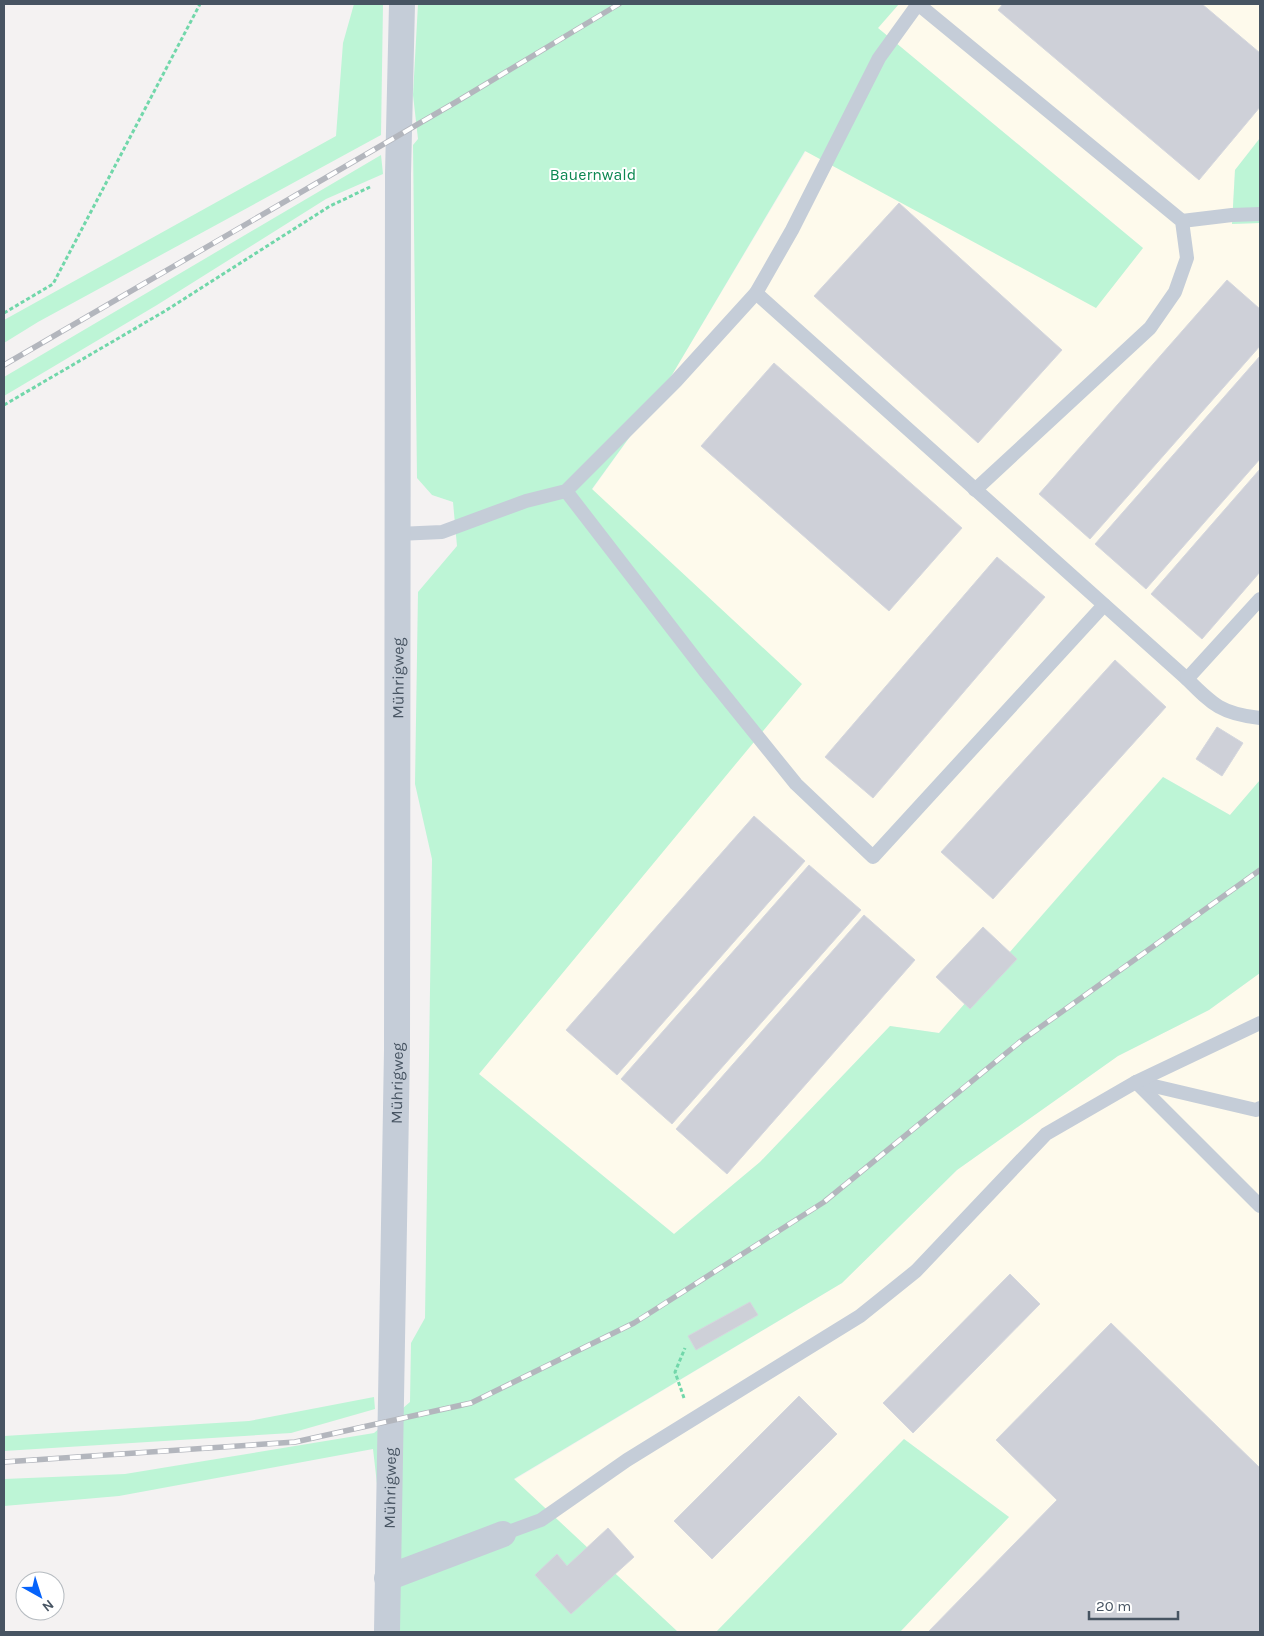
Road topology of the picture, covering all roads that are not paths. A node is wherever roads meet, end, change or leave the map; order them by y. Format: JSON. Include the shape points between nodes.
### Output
{"nodes":[{"id":1,"x":402,"y":4,"type":"edge"},
{"id":2,"x":1260,"y":214,"type":"edge"},
{"id":3,"x":1182,"y":221,"type":"junction"},
{"id":4,"x":756,"y":293,"type":"junction"},
{"id":5,"x":974,"y":490,"type":"junction"},
{"id":6,"x":566,"y":492,"type":"junction"},
{"id":7,"x":398,"y":534,"type":"junction"},
{"id":8,"x":1260,"y":598,"type":"edge"},
{"id":9,"x":1104,"y":605,"type":"junction"},
{"id":10,"x":1187,"y":679,"type":"junction"},
{"id":11,"x":1260,"y":718,"type":"edge"},
{"id":12,"x":1260,"y":1023,"type":"edge"},
{"id":13,"x":1136,"y":1082,"type":"junction"},
{"id":14,"x":1260,"y":1108,"type":"edge"},
{"id":15,"x":1260,"y":1206,"type":"edge"},
{"id":16,"x":503,"y":1534,"type":"joint"},
{"id":17,"x":387,"y":1578,"type":"junction"},
{"id":18,"x":387,"y":1632,"type":"edge"}],
"edges":[{"from":1,"to":7,"type":"street","name":"Mührigweg","via":[[398,174]]},
{"from":2,"to":3,"type":"lane"},
{"from":3,"to":4,"type":"lane","via":[[918,4],[879,58],[792,230]]},
{"from":3,"to":5,"type":"lane","via":[[1187,258],[1176,292],[1150,328]]},
{"from":4,"to":5,"type":"lane"},
{"from":4,"to":6,"type":"lane","via":[[676,381]]},
{"from":5,"to":9,"type":"lane"},
{"from":6,"to":7,"type":"lane","via":[[526,501],[442,532]]},
{"from":6,"to":9,"type":"lane","via":[[796,784],[874,857]]},
{"from":7,"to":17,"type":"street","name":"Mührigweg","via":[[397,1040]]},
{"from":8,"to":10,"type":"lane"},
{"from":9,"to":10,"type":"lane"},
{"from":10,"to":11,"type":"lane","via":[[1214,706],[1239,716]]},
{"from":12,"to":13,"type":"lane"},
{"from":13,"to":14,"type":"lane","via":[[1256,1110]]},
{"from":13,"to":15,"type":"lane"},
{"from":13,"to":16,"type":"lane","via":[[1046,1134],[916,1271],[860,1316],[627,1460],[541,1520]]},
{"from":16,"to":17,"type":"street"},
{"from":17,"to":18,"type":"street","name":"Mührigweg"}]}
